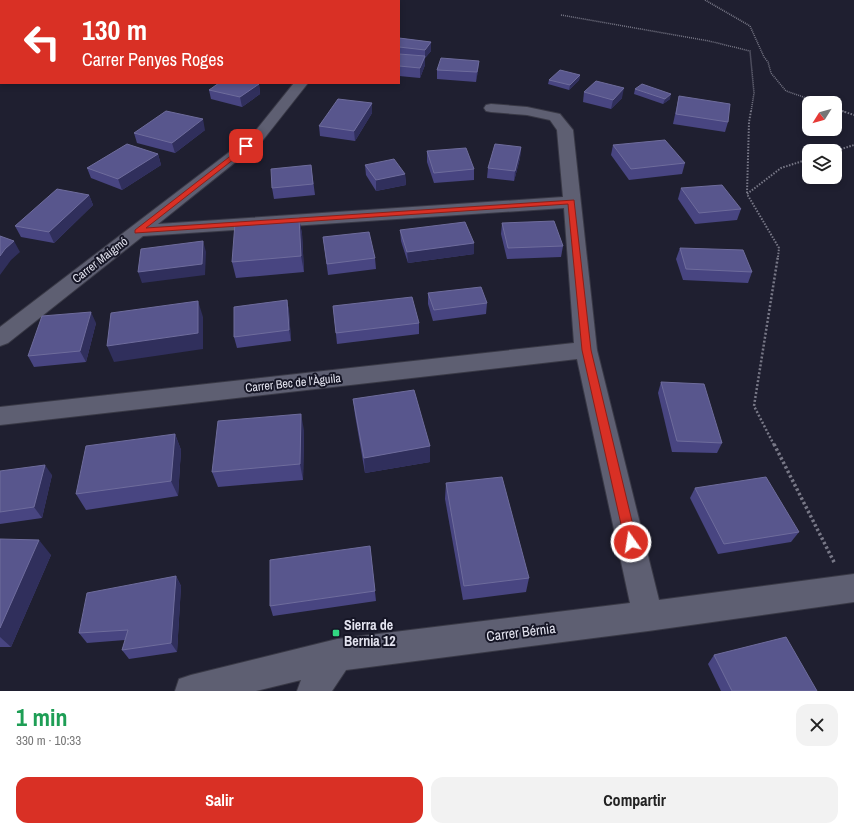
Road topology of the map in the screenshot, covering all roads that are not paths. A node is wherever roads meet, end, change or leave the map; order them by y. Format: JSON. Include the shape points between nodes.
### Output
{"nodes":[{"id":1,"x":300,"y":84,"type":"edge"},
{"id":2,"x":492,"y":108,"type":"dead end"},
{"id":3,"x":572,"y":202,"type":"junction"},
{"id":4,"x":137,"y":231,"type":"junction"},
{"id":5,"x":0,"y":338,"type":"edge"},
{"id":6,"x":586,"y":350,"type":"junction"},
{"id":7,"x":0,"y":416,"type":"edge"},
{"id":8,"x":851,"y":589,"type":"edge"},
{"id":9,"x":648,"y":616,"type":"junction"},
{"id":10,"x":337,"y":656,"type":"junction"},
{"id":11,"x":191,"y":691,"type":"edge"},
{"id":12,"x":313,"y":691,"type":"edge"}],
"edges":[{"from":1,"to":4,"type":"street","name":"Carrer Maigmó","via":[[258,137]]},
{"from":2,"to":3,"type":"street","via":[[555,117],[565,130]]},
{"from":3,"to":4,"type":"street"},
{"from":3,"to":6,"type":"street"},
{"from":4,"to":5,"type":"street","name":"Carrer Maigmó"},
{"from":6,"to":7,"type":"street","name":"Carrer Bec de l'Àguila"},
{"from":6,"to":9,"type":"street"},
{"from":8,"to":9,"type":"street","name":"Carrer Bérnia"},
{"from":9,"to":10,"type":"street","name":"Carrer Bérnia"},
{"from":10,"to":11,"type":"street","name":"Carrer Bérnia"},
{"from":10,"to":12,"type":"street"}]}
